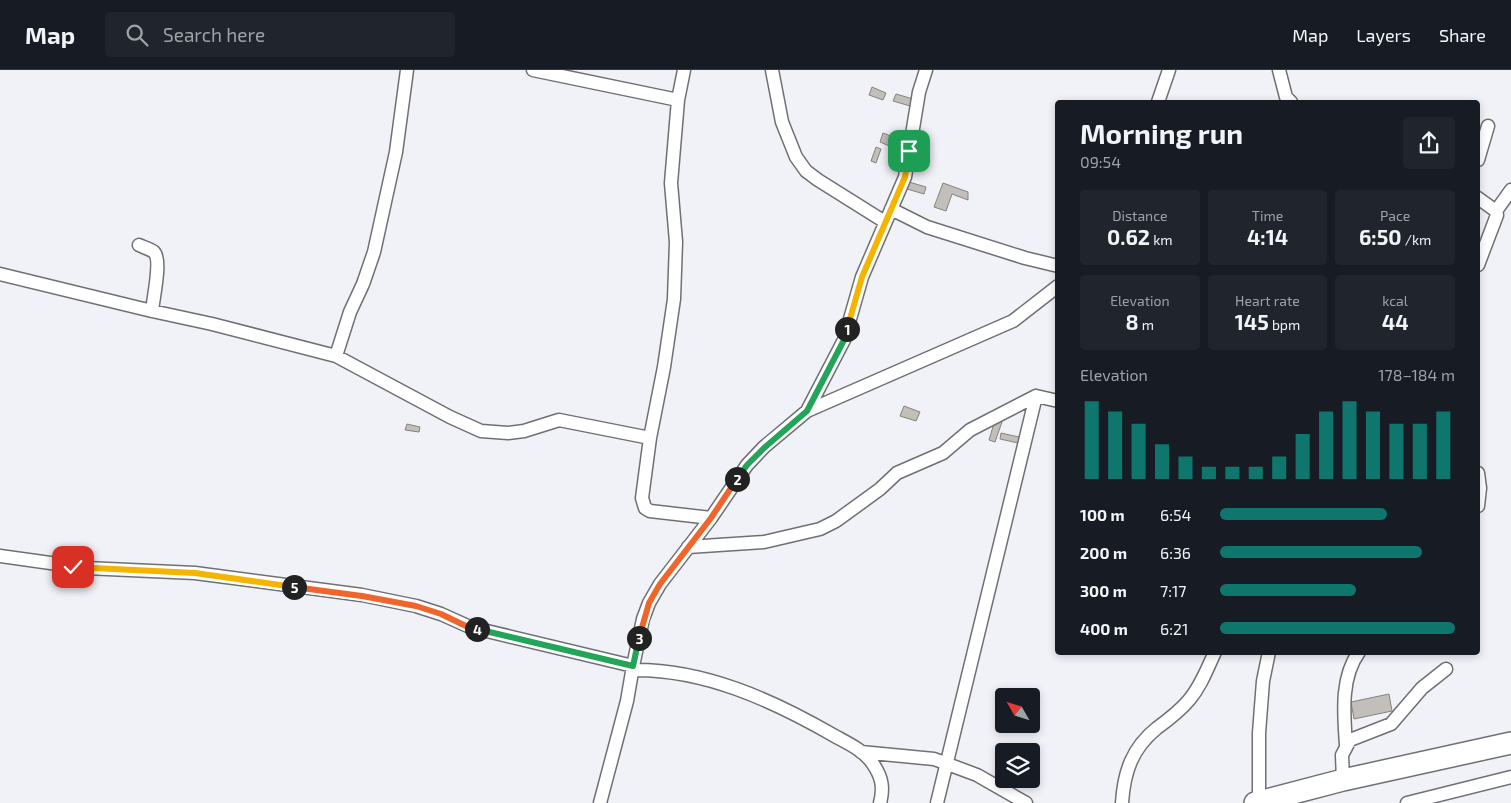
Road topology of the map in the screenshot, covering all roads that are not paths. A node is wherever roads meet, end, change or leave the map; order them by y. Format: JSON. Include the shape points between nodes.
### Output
{"nodes":[{"id":1,"x":407,"y":70,"type":"edge"},
{"id":2,"x":533,"y":70,"type":"edge"},
{"id":3,"x":684,"y":70,"type":"edge"},
{"id":4,"x":772,"y":70,"type":"edge"},
{"id":5,"x":926,"y":70,"type":"edge"},
{"id":6,"x":1169,"y":70,"type":"edge"},
{"id":7,"x":1279,"y":70,"type":"edge"},
{"id":8,"x":678,"y":100,"type":"junction"},
{"id":9,"x":1159,"y":100,"type":"edge"},
{"id":10,"x":1288,"y":100,"type":"edge"},
{"id":11,"x":1488,"y":126,"type":"dead end"},
{"id":12,"x":1480,"y":153,"type":"edge"},
{"id":13,"x":1511,"y":190,"type":"edge"},
{"id":14,"x":1480,"y":199,"type":"edge"},
{"id":15,"x":891,"y":208,"type":"junction"},
{"id":16,"x":1496,"y":210,"type":"junction"},
{"id":17,"x":885,"y":222,"type":"junction"},
{"id":18,"x":139,"y":244,"type":"dead end"},
{"id":19,"x":1480,"y":260,"type":"edge"},
{"id":20,"x":1055,"y":265,"type":"edge"},
{"id":21,"x":0,"y":274,"type":"edge"},
{"id":22,"x":1055,"y":288,"type":"edge"},
{"id":23,"x":152,"y":312,"type":"junction"},
{"id":24,"x":336,"y":356,"type":"junction"},
{"id":25,"x":1036,"y":396,"type":"junction"},
{"id":26,"x":1055,"y":400,"type":"edge"},
{"id":27,"x":807,"y":411,"type":"junction"},
{"id":28,"x":650,"y":438,"type":"junction"},
{"id":29,"x":711,"y":518,"type":"junction"},
{"id":30,"x":688,"y":546,"type":"junction"},
{"id":31,"x":0,"y":556,"type":"edge"},
{"id":32,"x":1214,"y":655,"type":"edge"},
{"id":33,"x":1265,"y":655,"type":"edge"},
{"id":34,"x":1358,"y":655,"type":"edge"},
{"id":35,"x":633,"y":668,"type":"junction"},
{"id":36,"x":1446,"y":669,"type":"dead end"},
{"id":37,"x":1511,"y":743,"type":"edge"},
{"id":38,"x":1346,"y":745,"type":"junction"},
{"id":39,"x":861,"y":752,"type":"junction"},
{"id":40,"x":947,"y":764,"type":"junction"},
{"id":41,"x":1511,"y":777,"type":"edge"},
{"id":42,"x":1344,"y":780,"type":"junction"},
{"id":43,"x":1265,"y":802,"type":"edge"},
{"id":44,"x":600,"y":803,"type":"edge"},
{"id":45,"x":880,"y":803,"type":"edge"},
{"id":46,"x":937,"y":803,"type":"edge"},
{"id":47,"x":1026,"y":803,"type":"edge"},
{"id":48,"x":1122,"y":803,"type":"edge"},
{"id":49,"x":1407,"y":803,"type":"edge"}],
"edges":[{"from":1,"to":24,"type":"street","via":[[396,152],[374,252]]},
{"from":2,"to":8,"type":"street"},
{"from":3,"to":8,"type":"street"},
{"from":4,"to":17,"type":"street","via":[[782,122],[796,157],[806,171]]},
{"from":5,"to":15,"type":"street","via":[[919,92],[905,177]]},
{"from":6,"to":9,"type":"street"},
{"from":7,"to":10,"type":"street"},
{"from":8,"to":28,"type":"street","via":[[672,183],[676,242],[674,299]]},
{"from":11,"to":12,"type":"street"},
{"from":13,"to":16,"type":"street"},
{"from":14,"to":16,"type":"street"},
{"from":15,"to":17,"type":"street"},
{"from":15,"to":20,"type":"street","via":[[927,227]]},
{"from":16,"to":19,"type":"street","via":[[1495,225]]},
{"from":17,"to":27,"type":"street","via":[[862,277],[844,340]]},
{"from":18,"to":23,"type":"street","via":[[154,252],[158,259]]},
{"from":21,"to":23,"type":"street"},
{"from":22,"to":27,"type":"street","via":[[1007,324]]},
{"from":23,"to":24,"type":"street"},
{"from":24,"to":28,"type":"street","via":[[481,431],[524,431],[559,420]]},
{"from":25,"to":26,"type":"street"},
{"from":25,"to":30,"type":"street","via":[[970,430],[943,453],[897,473],[836,521],[820,529],[764,542]]},
{"from":25,"to":40,"type":"street"},
{"from":27,"to":29,"type":"street","via":[[747,465]]},
{"from":28,"to":29,"type":"street","via":[[642,498],[645,508],[650,512]]},
{"from":29,"to":30,"type":"street"},
{"from":30,"to":35,"type":"street","via":[[649,603]]},
{"from":31,"to":35,"type":"street","via":[[86,568],[195,573],[362,596],[416,606],[470,628]]},
{"from":32,"to":48,"type":"street","via":[[1188,702],[1155,730],[1129,763]]},
{"from":33,"to":43,"type":"street","via":[[1259,733]]},
{"from":34,"to":38,"type":"street","via":[[1345,694]]},
{"from":35,"to":39,"type":"street","via":[[712,681],[745,692],[813,724]]},
{"from":35,"to":44,"type":"street","via":[[628,701]]},
{"from":36,"to":38,"type":"street","via":[[1422,688],[1390,724],[1356,736]]},
{"from":37,"to":42,"type":"highway"},
{"from":38,"to":42,"type":"street","via":[[1342,755]]},
{"from":39,"to":40,"type":"street","via":[[917,756]]},
{"from":39,"to":45,"type":"street","via":[[880,775],[884,789]]},
{"from":40,"to":46,"type":"street"},
{"from":40,"to":47,"type":"street","via":[[977,775]]},
{"from":41,"to":49,"type":"street"},
{"from":42,"to":43,"type":"highway"}]}
